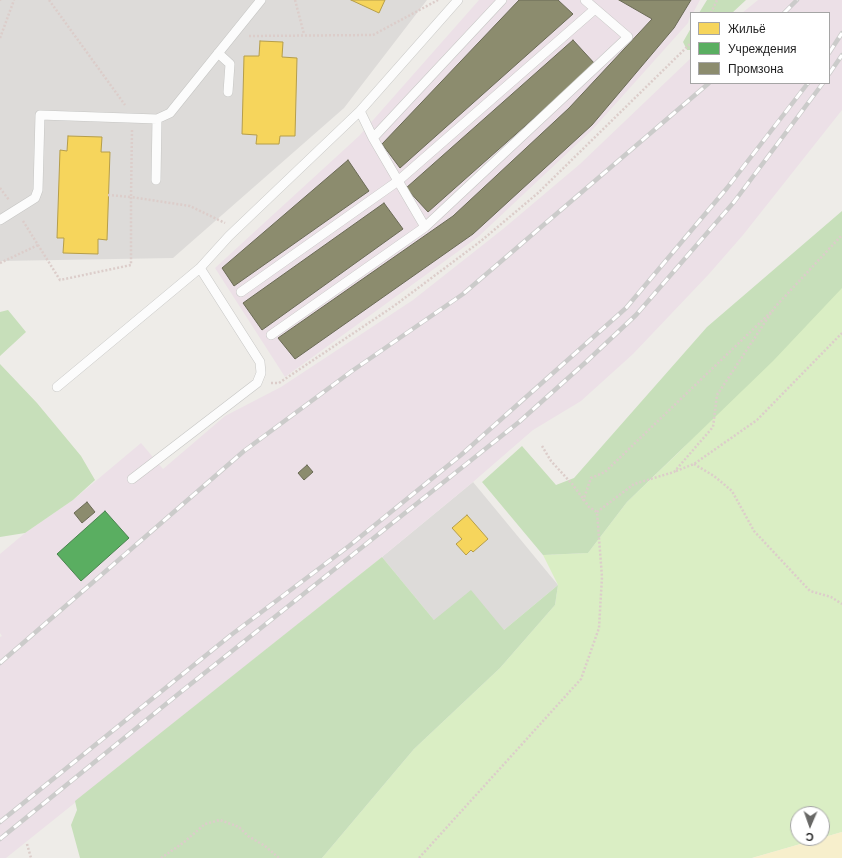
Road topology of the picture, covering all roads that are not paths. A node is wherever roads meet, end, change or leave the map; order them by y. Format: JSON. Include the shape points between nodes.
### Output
{"nodes":[{"id":1,"x":261,"y":0,"type":"edge"},
{"id":2,"x":458,"y":0,"type":"edge"},
{"id":3,"x":502,"y":0,"type":"edge"},
{"id":4,"x":584,"y":0,"type":"edge"},
{"id":5,"x":595,"y":9,"type":"junction"},
{"id":6,"x":218,"y":53,"type":"junction"},
{"id":7,"x":228,"y":92,"type":"dead end"},
{"id":8,"x":360,"y":110,"type":"junction"},
{"id":9,"x":157,"y":119,"type":"junction"},
{"id":10,"x":373,"y":138,"type":"junction"},
{"id":11,"x":156,"y":180,"type":"dead end"},
{"id":12,"x":398,"y":181,"type":"junction"},
{"id":13,"x":0,"y":220,"type":"edge"},
{"id":14,"x":425,"y":227,"type":"junction"},
{"id":15,"x":200,"y":268,"type":"junction"},
{"id":16,"x":241,"y":292,"type":"dead end"},
{"id":17,"x":271,"y":336,"type":"dead end"},
{"id":18,"x":57,"y":387,"type":"dead end"},
{"id":19,"x":132,"y":479,"type":"dead end"}],
"edges":[{"from":1,"to":6,"type":"lane"},
{"from":2,"to":8,"type":"lane"},
{"from":3,"to":10,"type":"lane"},
{"from":4,"to":5,"type":"lane"},
{"from":5,"to":12,"type":"lane"},
{"from":5,"to":14,"type":"lane","via":[[628,37]]},
{"from":6,"to":7,"type":"lane","via":[[230,64]]},
{"from":6,"to":9,"type":"lane","via":[[170,113]]},
{"from":8,"to":10,"type":"lane"},
{"from":8,"to":15,"type":"lane","via":[[237,228]]},
{"from":9,"to":11,"type":"lane"},
{"from":9,"to":13,"type":"lane","via":[[40,115],[38,190],[35,198]]},
{"from":10,"to":12,"type":"lane"},
{"from":12,"to":14,"type":"lane"},
{"from":12,"to":16,"type":"lane"},
{"from":14,"to":17,"type":"lane"},
{"from":15,"to":18,"type":"lane"},
{"from":15,"to":19,"type":"lane","via":[[260,362],[262,373],[257,383]]}]}
